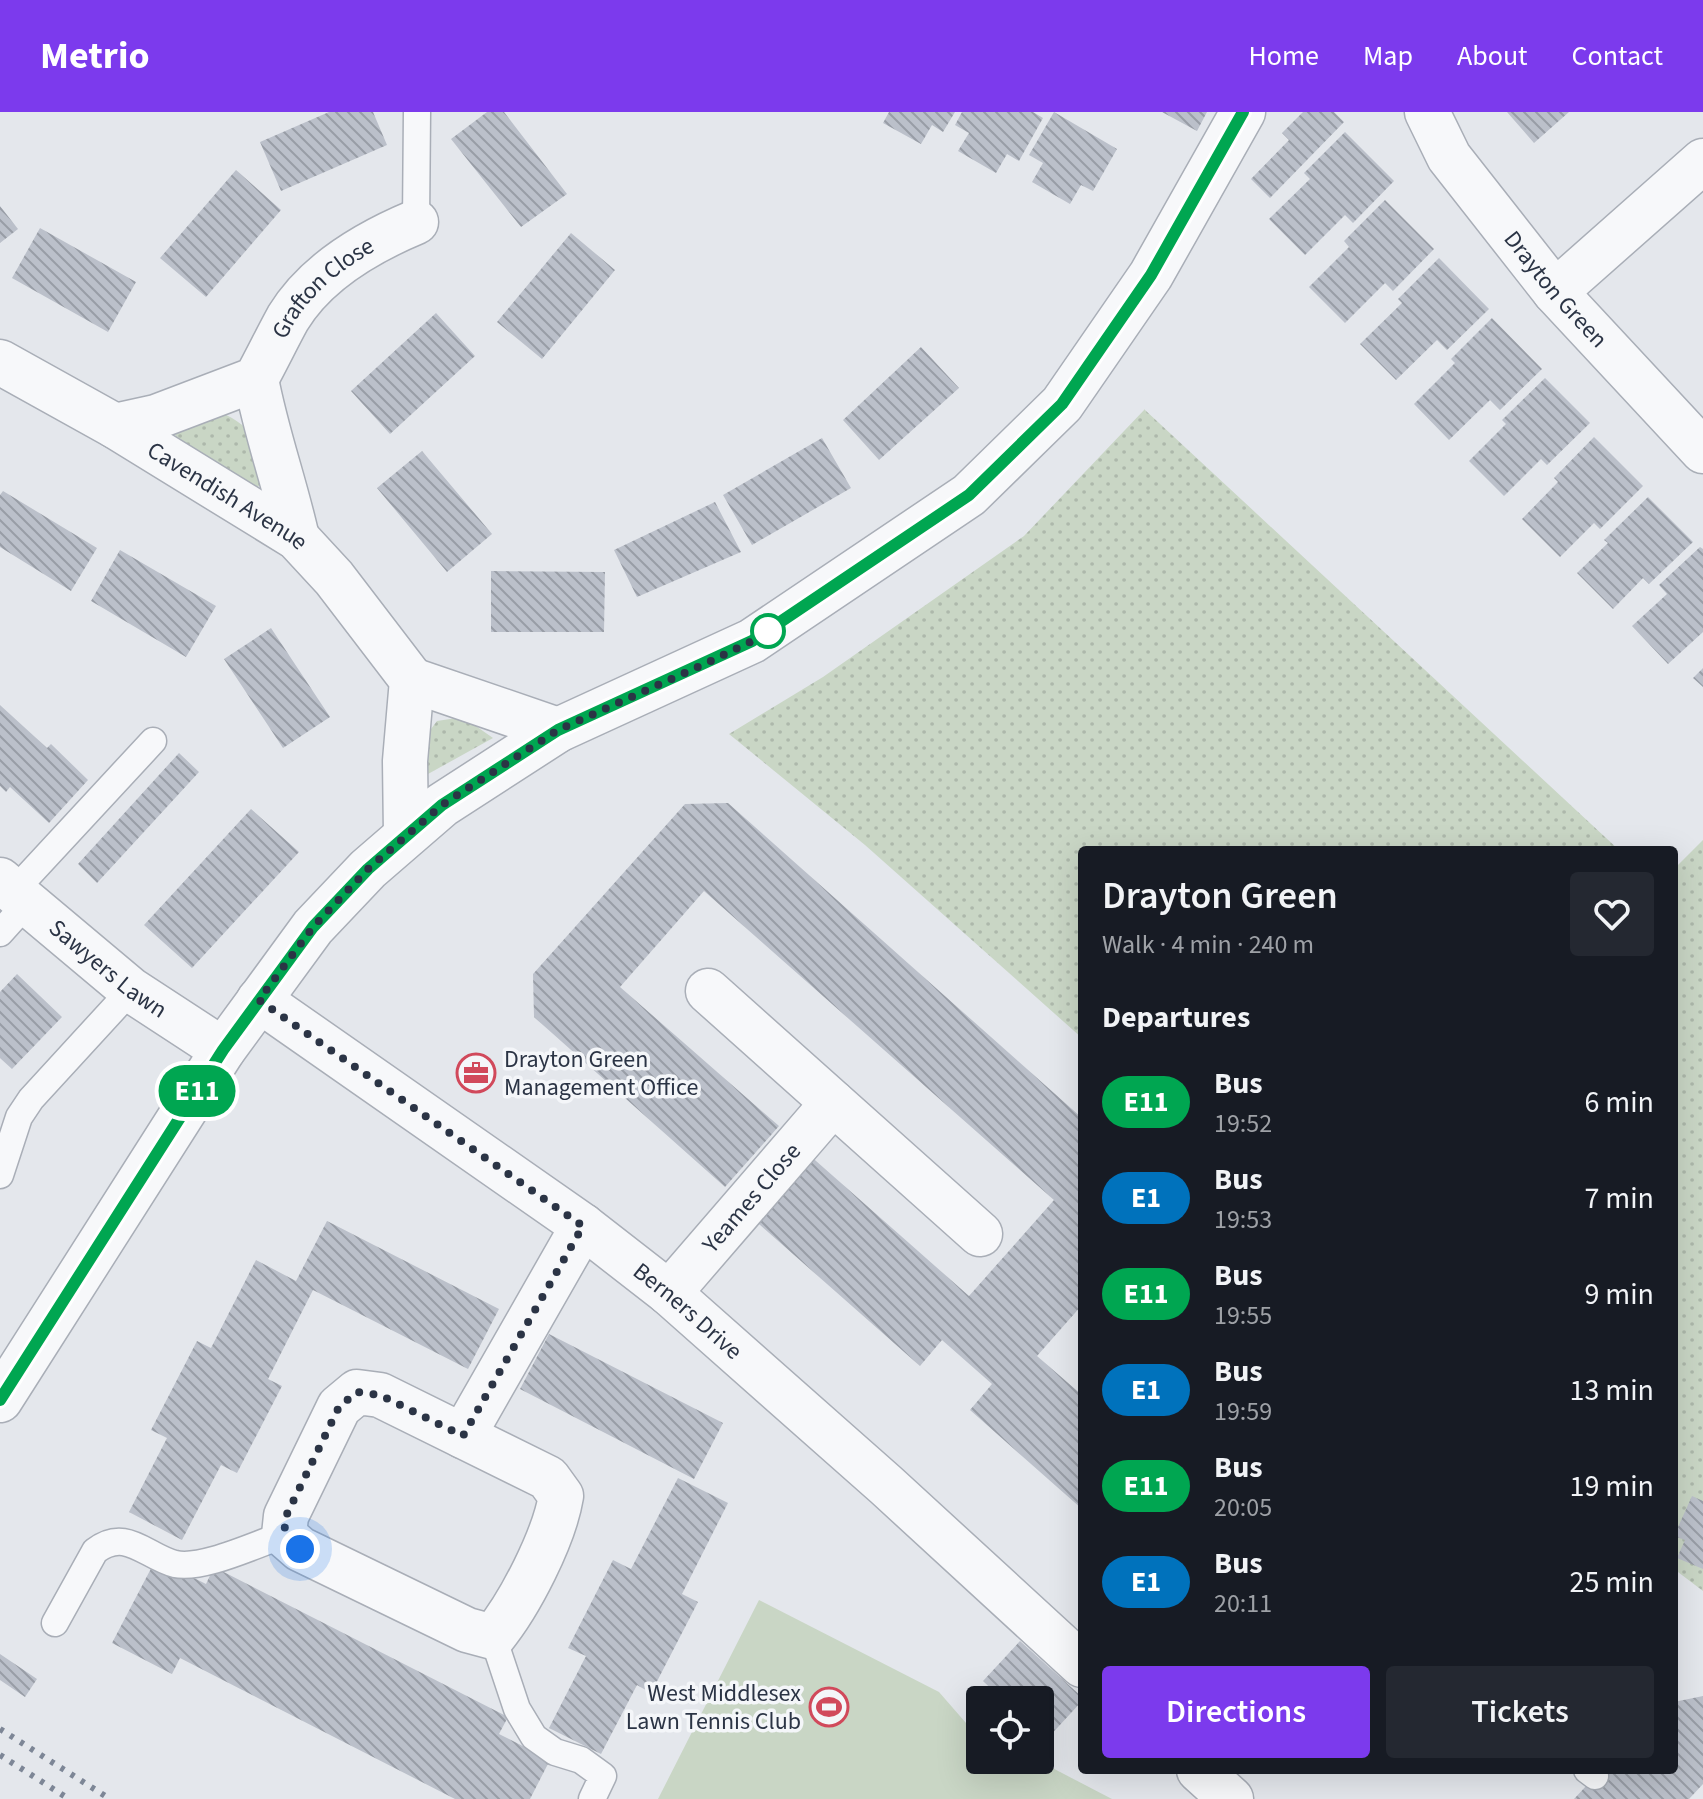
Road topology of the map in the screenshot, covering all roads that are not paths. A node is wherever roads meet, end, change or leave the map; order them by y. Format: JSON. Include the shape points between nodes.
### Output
{"nodes":[{"id":1,"x":417,"y":112,"type":"edge"},
{"id":2,"x":1243,"y":112,"type":"edge"},
{"id":3,"x":1427,"y":112,"type":"edge"},
{"id":4,"x":1703,"y":161,"type":"edge"},
{"id":5,"x":416,"y":222,"type":"joint"},
{"id":6,"x":1555,"y":292,"type":"junction"},
{"id":7,"x":0,"y":362,"type":"edge"},
{"id":8,"x":256,"y":379,"type":"junction"},
{"id":9,"x":115,"y":426,"type":"junction"},
{"id":10,"x":1703,"y":451,"type":"edge"},
{"id":11,"x":297,"y":538,"type":"junction"},
{"id":12,"x":412,"y":680,"type":"junction"},
{"id":13,"x":558,"y":730,"type":"junction"},
{"id":14,"x":153,"y":741,"type":"dead end"},
{"id":15,"x":406,"y":834,"type":"junction"},
{"id":16,"x":10,"y":902,"type":"edge"},
{"id":17,"x":131,"y":990,"type":"junction"},
{"id":18,"x":708,"y":991,"type":"dead end"},
{"id":19,"x":259,"y":1000,"type":"junction"},
{"id":20,"x":223,"y":1050,"type":"junction"},
{"id":21,"x":833,"y":1103,"type":"junction"},
{"id":22,"x":0,"y":1175,"type":"edge"},
{"id":23,"x":583,"y":1226,"type":"junction"},
{"id":24,"x":980,"y":1234,"type":"dead end"},
{"id":25,"x":669,"y":1293,"type":"junction"},
{"id":26,"x":0,"y":1400,"type":"edge"},
{"id":27,"x":463,"y":1436,"type":"junction"},
{"id":28,"x":284,"y":1535,"type":"junction"},
{"id":29,"x":55,"y":1623,"type":"dead end"},
{"id":30,"x":493,"y":1637,"type":"junction"},
{"id":31,"x":1078,"y":1652,"type":"edge"},
{"id":32,"x":1203,"y":1774,"type":"edge"},
{"id":33,"x":592,"y":1799,"type":"edge"},
{"id":34,"x":1231,"y":1799,"type":"edge"}],
"edges":[{"from":1,"to":5,"type":"lane"},
{"from":2,"to":13,"type":"street","via":[[1151,275],[1062,404],[969,495],[752,641]]},
{"from":3,"to":6,"type":"street","name":"Drayton Green","via":[[1449,157]]},
{"from":4,"to":6,"type":"street"},
{"from":5,"to":8,"type":"street","name":"Grafton Close","via":[[353,254],[311,290],[289,317]]},
{"from":6,"to":10,"type":"street","name":"Drayton Green"},
{"from":7,"to":9,"type":"street","name":"Cavendish Avenue"},
{"from":8,"to":9,"type":"street","via":[[156,417]]},
{"from":8,"to":11,"type":"street"},
{"from":9,"to":11,"type":"street","name":"Cavendish Avenue"},
{"from":11,"to":12,"type":"street","name":"Cavendish Avenue"},
{"from":12,"to":13,"type":"street"},
{"from":12,"to":15,"type":"street"},
{"from":13,"to":15,"type":"street"},
{"from":14,"to":16,"type":"lane"},
{"from":15,"to":19,"type":"street","via":[[313,927]]},
{"from":16,"to":17,"type":"street","name":"Sawyers Lawn"},
{"from":17,"to":20,"type":"street","name":"Sawyers Lawn"},
{"from":17,"to":22,"type":"lane","via":[[31,1099],[19,1117]]},
{"from":18,"to":21,"type":"street"},
{"from":19,"to":20,"type":"street"},
{"from":19,"to":23,"type":"street","name":"Berners Drive"},
{"from":20,"to":26,"type":"street"},
{"from":21,"to":24,"type":"street"},
{"from":21,"to":25,"type":"street","name":"Yeames Close"},
{"from":23,"to":25,"type":"street","name":"Berners Drive"},
{"from":23,"to":27,"type":"street"},
{"from":25,"to":31,"type":"street","name":"Berners Drive"},
{"from":27,"to":28,"type":"street","via":[[380,1395],[357,1392],[339,1407],[286,1516]]},
{"from":27,"to":30,"type":"street","via":[[548,1478],[561,1496],[557,1519],[509,1618]]},
{"from":28,"to":29,"type":"lane","via":[[190,1566],[127,1542],[103,1544]]},
{"from":28,"to":30,"type":"street","via":[[300,1549],[467,1630]]},
{"from":30,"to":33,"type":"lane","via":[[517,1709],[534,1737],[603,1776]]},
{"from":32,"to":34,"type":"street"}]}
